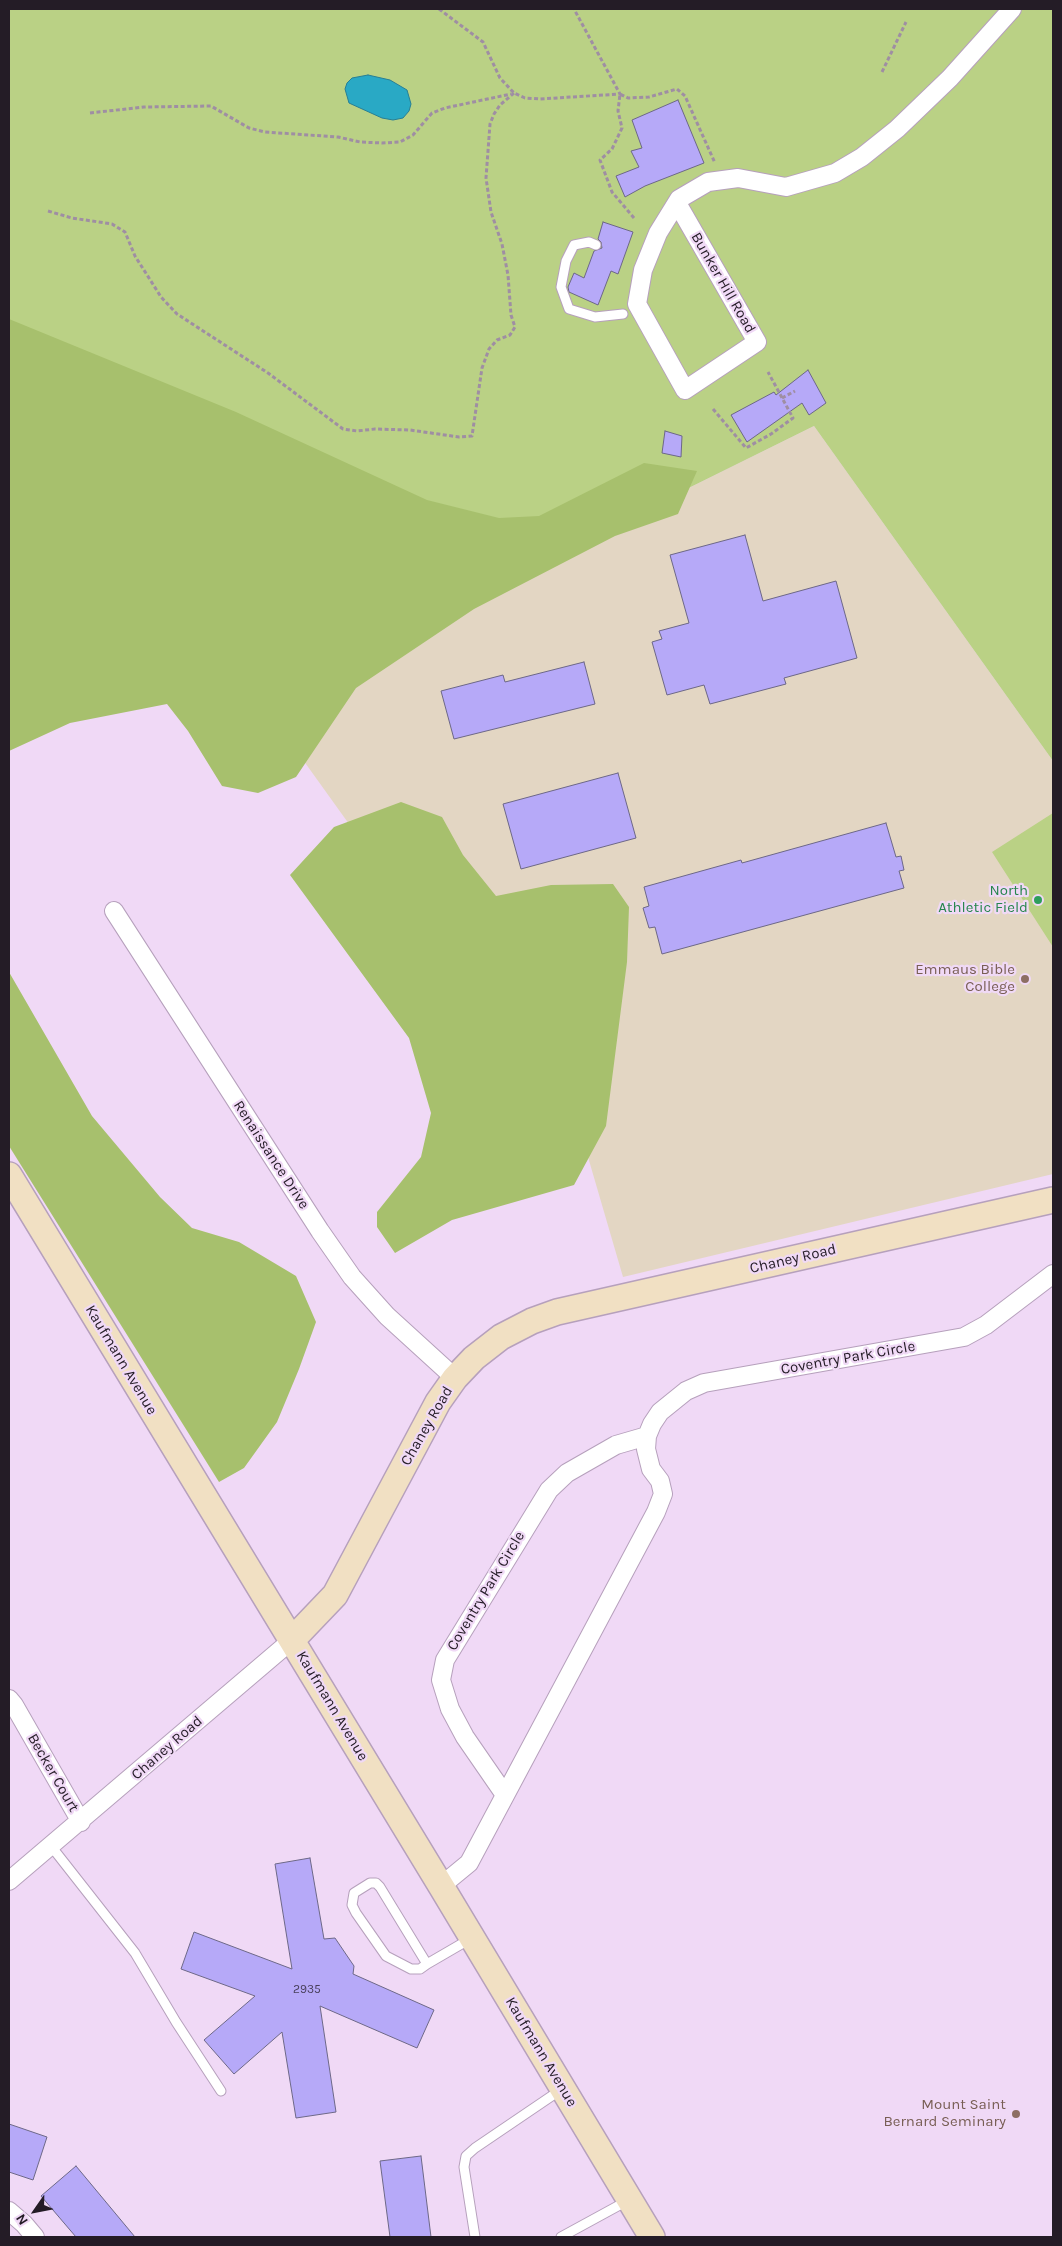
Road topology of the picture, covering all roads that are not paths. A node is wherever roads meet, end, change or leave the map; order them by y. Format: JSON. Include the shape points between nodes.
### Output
{"nodes":[{"id":1,"x":1012,"y":9,"type":"edge"},
{"id":2,"x":677,"y":203,"type":"junction"},
{"id":3,"x":596,"y":245,"type":"dead end"},
{"id":4,"x":623,"y":314,"type":"dead end"},
{"id":5,"x":114,"y":911,"type":"dead end"},
{"id":6,"x":9,"y":1176,"type":"edge"},
{"id":7,"x":1053,"y":1200,"type":"edge"},
{"id":8,"x":1053,"y":1274,"type":"edge"},
{"id":9,"x":455,"y":1378,"type":"junction"},
{"id":10,"x":647,"y":1436,"type":"junction"},
{"id":11,"x":292,"y":1640,"type":"junction"},
{"id":12,"x":9,"y":1699,"type":"edge"},
{"id":13,"x":505,"y":1795,"type":"junction"},
{"id":14,"x":81,"y":1822,"type":"junction"},
{"id":15,"x":51,"y":1846,"type":"junction"},
{"id":16,"x":9,"y":1882,"type":"edge"},
{"id":17,"x":442,"y":1886,"type":"junction"},
{"id":18,"x":472,"y":1937,"type":"junction"},
{"id":19,"x":427,"y":1964,"type":"junction"},
{"id":20,"x":563,"y":2088,"type":"junction"},
{"id":21,"x":221,"y":2091,"type":"dead end"},
{"id":22,"x":630,"y":2200,"type":"junction"},
{"id":23,"x":9,"y":2211,"type":"edge"},
{"id":24,"x":35,"y":2237,"type":"edge"},
{"id":25,"x":475,"y":2237,"type":"edge"},
{"id":26,"x":561,"y":2237,"type":"edge"},
{"id":27,"x":652,"y":2237,"type":"edge"}],
"edges":[{"from":1,"to":2,"type":"street","name":"Bunker Hill Road","via":[[950,78],[897,129],[835,173],[786,187],[738,178],[708,182]]},
{"from":2,"to":2,"type":"street","name":"Bunker Hill Road","via":[[658,233],[643,270],[637,304],[685,390],[757,342]]},
{"from":3,"to":4,"type":"lane","via":[[589,242],[574,245],[566,261],[561,287],[569,309],[595,317]]},
{"from":5,"to":9,"type":"street","name":"Renaissance Drive","via":[[352,1277],[387,1316]]},
{"from":6,"to":11,"type":"main road","name":"Kaufmann Avenue"},
{"from":7,"to":9,"type":"main road","name":"Chaney Road","via":[[557,1312],[501,1338],[474,1358]]},
{"from":8,"to":10,"type":"street","name":"Coventry Park Circle","via":[[986,1325],[964,1337],[704,1383],[686,1390],[660,1412]]},
{"from":9,"to":11,"type":"main road","name":"Chaney Road","via":[[438,1402],[335,1595]]},
{"from":10,"to":13,"type":"street","via":[[646,1448],[663,1494],[656,1512]]},
{"from":10,"to":13,"type":"street","name":"Coventry Park Circle","via":[[616,1445],[567,1473],[549,1490],[445,1660],[441,1680],[450,1709]]},
{"from":11,"to":14,"type":"street","name":"Chaney Road"},
{"from":11,"to":17,"type":"main road","name":"Kaufmann Avenue"},
{"from":12,"to":14,"type":"street","name":"Becker Court"},
{"from":13,"to":17,"type":"street","via":[[470,1863]]},
{"from":14,"to":15,"type":"street","name":"Chaney Road"},
{"from":15,"to":16,"type":"street","name":"Chaney Road"},
{"from":15,"to":21,"type":"lane","via":[[136,1953]]},
{"from":17,"to":18,"type":"main road","name":"Kaufmann Avenue"},
{"from":18,"to":19,"type":"lane"},
{"from":18,"to":20,"type":"main road","name":"Kaufmann Avenue"},
{"from":19,"to":19,"type":"lane","via":[[420,1969],[412,1969],[386,1956],[352,1905],[354,1893],[370,1882],[376,1883]]},
{"from":20,"to":22,"type":"main road","name":"Kaufmann Avenue"},
{"from":20,"to":25,"type":"lane","via":[[466,2156],[464,2167]]},
{"from":22,"to":26,"type":"lane"},
{"from":22,"to":27,"type":"main road","name":"Kaufmann Avenue"},
{"from":23,"to":24,"type":"street"}]}
